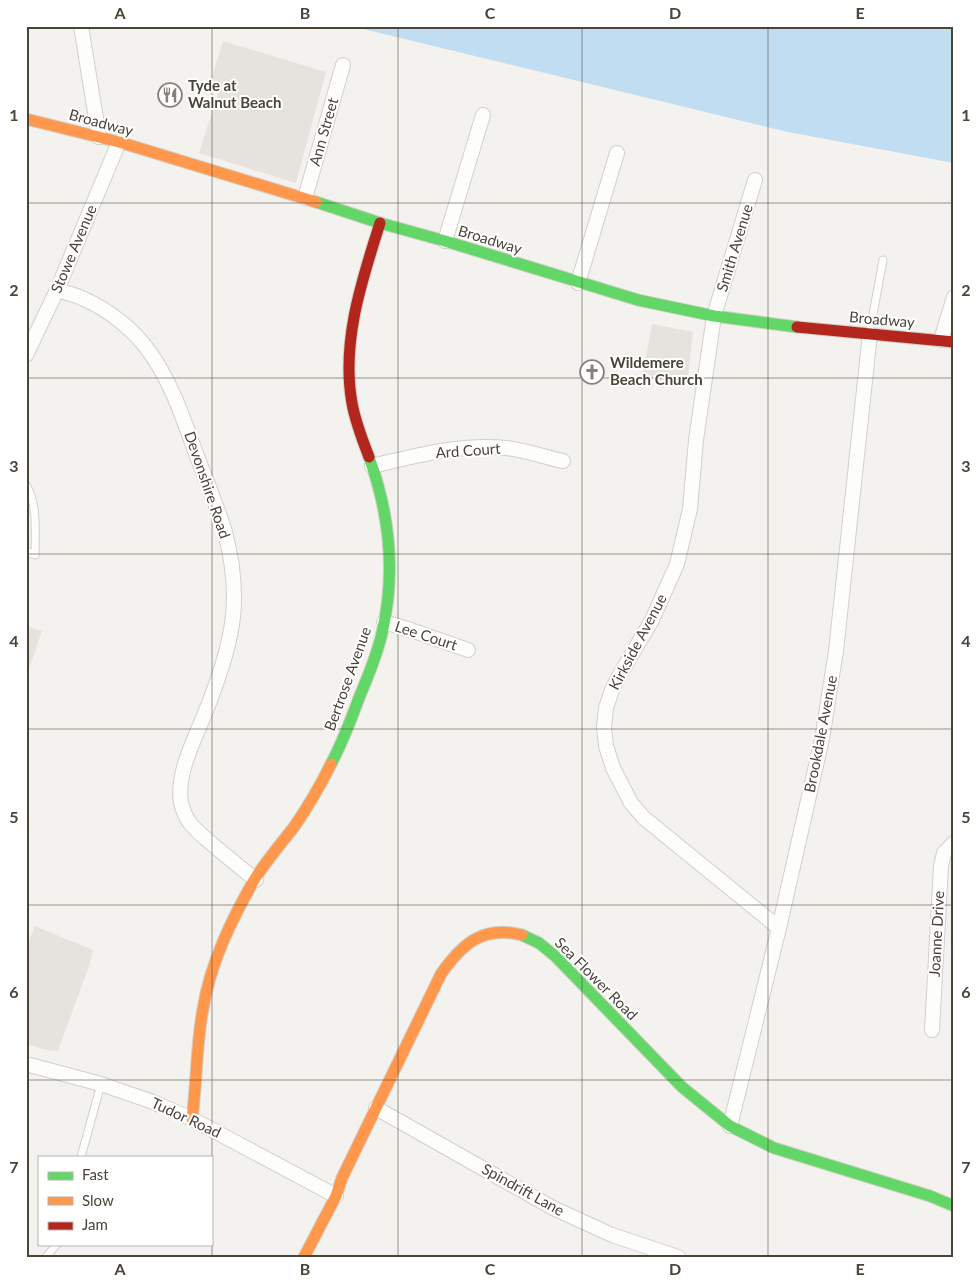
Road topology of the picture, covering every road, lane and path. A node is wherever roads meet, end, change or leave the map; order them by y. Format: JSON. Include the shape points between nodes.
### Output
{"nodes":[{"id":1,"x":81,"y":26,"type":"edge"},
{"id":2,"x":343,"y":65,"type":"dead end"},
{"id":3,"x":483,"y":115,"type":"dead end"},
{"id":4,"x":26,"y":119,"type":"edge"},
{"id":5,"x":99,"y":137,"type":"junction"},
{"id":6,"x":119,"y":142,"type":"junction"},
{"id":7,"x":617,"y":153,"type":"dead end"},
{"id":8,"x":755,"y":180,"type":"dead end"},
{"id":9,"x":305,"y":198,"type":"junction"},
{"id":10,"x":380,"y":223,"type":"junction"},
{"id":11,"x":445,"y":242,"type":"junction"},
{"id":12,"x":883,"y":260,"type":"dead end"},
{"id":13,"x":578,"y":283,"type":"junction"},
{"id":14,"x":57,"y":290,"type":"junction"},
{"id":15,"x":954,"y":297,"type":"edge"},
{"id":16,"x":714,"y":316,"type":"junction"},
{"id":17,"x":870,"y":334,"type":"junction"},
{"id":18,"x":948,"y":341,"type":"edge"},
{"id":19,"x":26,"y":355,"type":"edge"},
{"id":20,"x":563,"y":461,"type":"dead end"},
{"id":21,"x":372,"y":466,"type":"junction"},
{"id":22,"x":26,"y":485,"type":"edge"},
{"id":23,"x":26,"y":551,"type":"edge"},
{"id":24,"x":384,"y":622,"type":"junction"},
{"id":25,"x":468,"y":650,"type":"dead end"},
{"id":26,"x":954,"y":843,"type":"edge"},
{"id":27,"x":256,"y":880,"type":"junction"},
{"id":28,"x":778,"y":928,"type":"junction"},
{"id":29,"x":932,"y":1030,"type":"dead end"},
{"id":30,"x":26,"y":1064,"type":"edge"},
{"id":31,"x":100,"y":1084,"type":"junction"},
{"id":32,"x":376,"y":1108,"type":"junction"},
{"id":33,"x":192,"y":1119,"type":"junction"},
{"id":34,"x":730,"y":1126,"type":"junction"},
{"id":35,"x":81,"y":1156,"type":"edge"},
{"id":36,"x":336,"y":1196,"type":"junction"},
{"id":37,"x":954,"y":1206,"type":"edge"},
{"id":38,"x":55,"y":1246,"type":"edge"},
{"id":39,"x":46,"y":1257,"type":"edge"},
{"id":40,"x":304,"y":1257,"type":"edge"},
{"id":41,"x":678,"y":1257,"type":"edge"}],
"edges":[{"from":1,"to":5,"type":"street"},
{"from":2,"to":9,"type":"street","name":"Ann Street"},
{"from":3,"to":11,"type":"street"},
{"from":4,"to":5,"type":"street","name":"Broadway"},
{"from":5,"to":6,"type":"street","name":"Broadway"},
{"from":6,"to":9,"type":"street","name":"Broadway"},
{"from":6,"to":14,"type":"street","name":"Stowe Avenue"},
{"from":7,"to":13,"type":"street"},
{"from":8,"to":16,"type":"street","name":"Smith Avenue"},
{"from":9,"to":10,"type":"street","name":"Broadway"},
{"from":10,"to":11,"type":"street","name":"Broadway"},
{"from":10,"to":21,"type":"street","name":"Bertrose Avenue","via":[[356,310],[349,353],[353,409]]},
{"from":11,"to":13,"type":"street","name":"Broadway"},
{"from":12,"to":17,"type":"lane"},
{"from":13,"to":16,"type":"street","name":"Broadway"},
{"from":14,"to":19,"type":"street","name":"Stowe Avenue"},
{"from":14,"to":27,"type":"street","name":"Devonshire Road","via":[[85,299],[116,318],[131,330],[154,359],[180,409],[223,526],[233,583],[232,628],[218,677],[183,769],[180,791],[183,810],[191,824]]},
{"from":15,"to":18,"type":"street"},
{"from":16,"to":17,"type":"street","name":"Broadway"},
{"from":16,"to":28,"type":"street","name":"Kirkside Avenue","via":[[696,440],[690,509],[677,564],[652,620],[612,690],[604,727],[612,768],[631,803],[644,818]]},
{"from":17,"to":18,"type":"street","name":"Broadway"},
{"from":17,"to":28,"type":"street","name":"Brookdale Avenue","via":[[836,651],[822,739]]},
{"from":20,"to":21,"type":"street","name":"Ard Court","via":[[506,448],[473,448],[439,451]]},
{"from":21,"to":24,"type":"street","name":"Bertrose Avenue","via":[[388,533],[388,594]]},
{"from":22,"to":23,"type":"lane","via":[[34,511],[35,555]]},
{"from":24,"to":25,"type":"street","name":"Lee Court"},
{"from":24,"to":27,"type":"street","name":"Bertrose Avenue","via":[[372,667],[329,769],[299,820]]},
{"from":26,"to":29,"type":"street","name":"Joanne Drive","via":[[944,853],[941,866]]},
{"from":27,"to":33,"type":"street","name":"Bertrose Avenue","via":[[228,932],[206,992]]},
{"from":28,"to":34,"type":"street","name":"Brookdale Avenue"},
{"from":30,"to":31,"type":"street","name":"Tudor Road"},
{"from":31,"to":33,"type":"street","name":"Tudor Road"},
{"from":31,"to":35,"type":"lane"},
{"from":32,"to":34,"type":"street","name":"Sea Flower Road","via":[[449,960],[471,941],[490,933],[504,932],[531,939],[555,956],[682,1088]]},
{"from":32,"to":36,"type":"street","name":"Sea Flower Road"},
{"from":32,"to":41,"type":"street","name":"Spindrift Lane","via":[[553,1208],[612,1235]]},
{"from":33,"to":36,"type":"street","name":"Tudor Road"},
{"from":34,"to":37,"type":"street","name":"Sea Flower Road","via":[[774,1148]]},
{"from":36,"to":40,"type":"street","name":"Sea Flower Road"},
{"from":38,"to":39,"type":"lane"}]}
